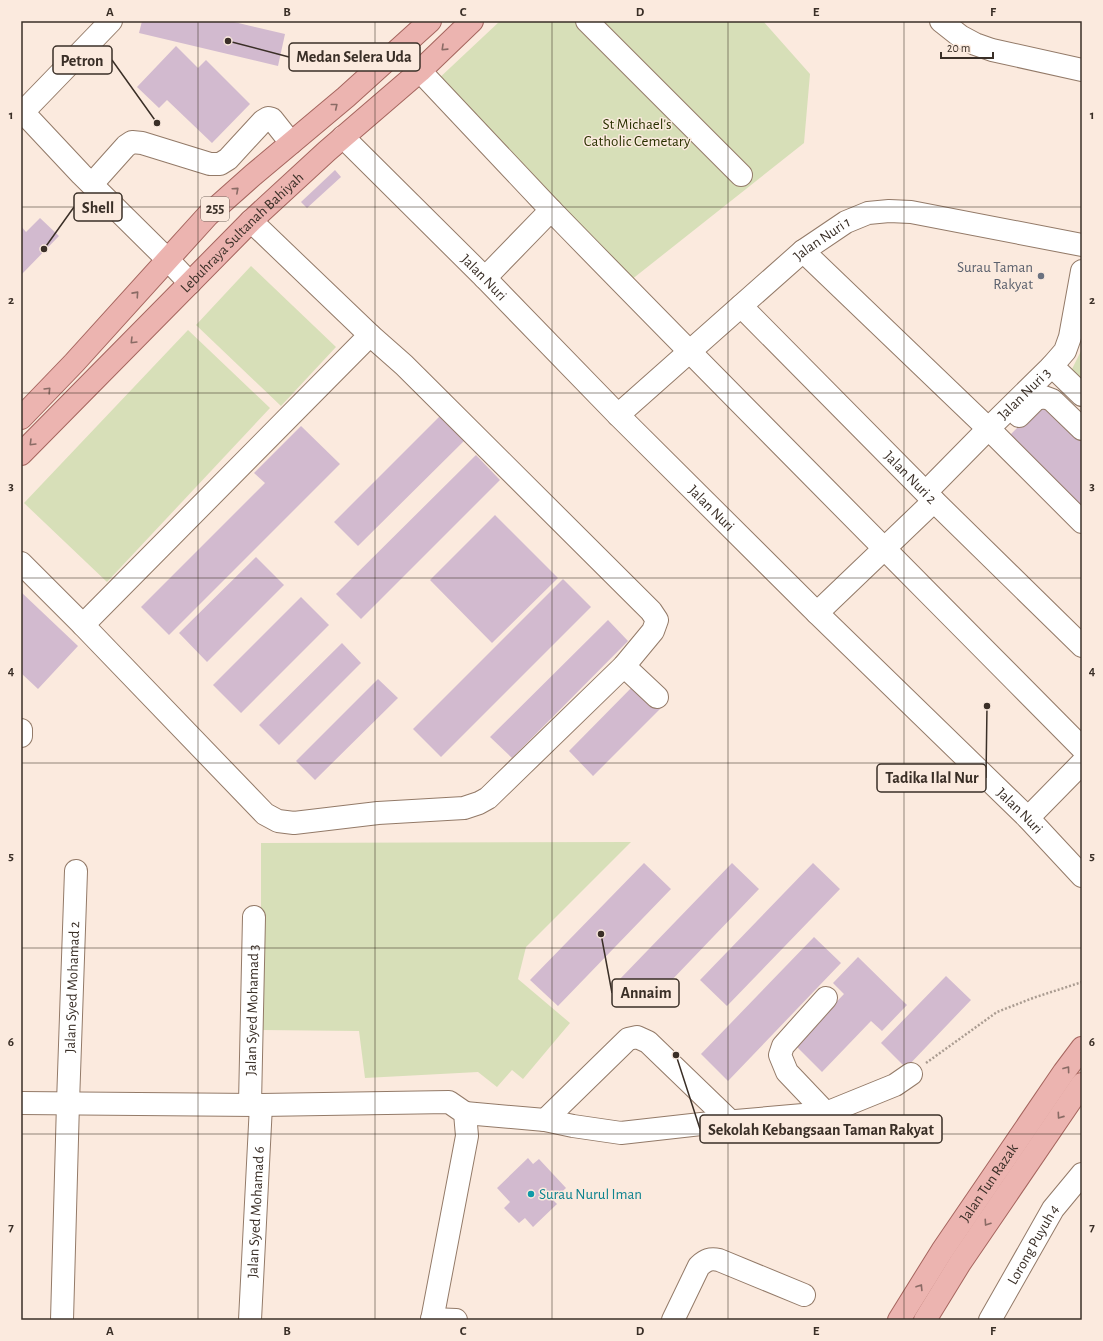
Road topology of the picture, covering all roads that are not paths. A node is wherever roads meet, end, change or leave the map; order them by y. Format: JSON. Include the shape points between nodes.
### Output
{"nodes":[{"id":1,"x":112,"y":21,"type":"edge"},
{"id":2,"x":430,"y":21,"type":"edge"},
{"id":3,"x":472,"y":21,"type":"edge"},
{"id":4,"x":587,"y":21,"type":"edge"},
{"id":5,"x":941,"y":21,"type":"edge"},
{"id":6,"x":1082,"y":70,"type":"edge"},
{"id":7,"x":420,"y":71,"type":"junction"},
{"id":8,"x":22,"y":111,"type":"edge"},
{"id":9,"x":343,"y":137,"type":"junction"},
{"id":10,"x":291,"y":142,"type":"junction"},
{"id":11,"x":741,"y":176,"type":"dead end"},
{"id":12,"x":92,"y":184,"type":"junction"},
{"id":13,"x":551,"y":210,"type":"junction"},
{"id":14,"x":251,"y":221,"type":"junction"},
{"id":15,"x":1082,"y":245,"type":"edge"},
{"id":16,"x":803,"y":251,"type":"junction"},
{"id":17,"x":167,"y":259,"type":"junction"},
{"id":18,"x":1082,"y":271,"type":"edge"},
{"id":19,"x":485,"y":278,"type":"junction"},
{"id":20,"x":190,"y":283,"type":"junction"},
{"id":21,"x":741,"y":306,"type":"junction"},
{"id":22,"x":370,"y":335,"type":"junction"},
{"id":23,"x":689,"y":352,"type":"junction"},
{"id":24,"x":1052,"y":366,"type":"junction"},
{"id":25,"x":1082,"y":395,"type":"edge"},
{"id":26,"x":618,"y":414,"type":"junction"},
{"id":27,"x":21,"y":418,"type":"edge"},
{"id":28,"x":1082,"y":429,"type":"edge"},
{"id":29,"x":993,"y":434,"type":"junction"},
{"id":30,"x":21,"y":454,"type":"edge"},
{"id":31,"x":930,"y":497,"type":"junction"},
{"id":32,"x":1082,"y":522,"type":"edge"},
{"id":33,"x":886,"y":548,"type":"junction"},
{"id":34,"x":21,"y":563,"type":"edge"},
{"id":35,"x":817,"y":613,"type":"junction"},
{"id":36,"x":83,"y":625,"type":"junction"},
{"id":37,"x":1082,"y":646,"type":"edge"},
{"id":38,"x":624,"y":666,"type":"junction"},
{"id":39,"x":657,"y":697,"type":"dead end"},
{"id":40,"x":21,"y":730,"type":"edge"},
{"id":41,"x":21,"y":736,"type":"edge"},
{"id":42,"x":1082,"y":748,"type":"edge"},
{"id":43,"x":1082,"y":763,"type":"edge"},
{"id":44,"x":1028,"y":818,"type":"junction"},
{"id":45,"x":76,"y":871,"type":"dead end"},
{"id":46,"x":1082,"y":876,"type":"edge"},
{"id":47,"x":254,"y":917,"type":"dead end"},
{"id":48,"x":826,"y":998,"type":"dead end"},
{"id":49,"x":1082,"y":1048,"type":"edge"},
{"id":50,"x":911,"y":1074,"type":"road end"},
{"id":51,"x":1082,"y":1085,"type":"edge"},
{"id":52,"x":21,"y":1103,"type":"edge"},
{"id":53,"x":68,"y":1104,"type":"junction"},
{"id":54,"x":255,"y":1104,"type":"junction"},
{"id":55,"x":465,"y":1113,"type":"junction"},
{"id":56,"x":826,"y":1113,"type":"junction"},
{"id":57,"x":546,"y":1120,"type":"junction"},
{"id":58,"x":731,"y":1122,"type":"junction"},
{"id":59,"x":1082,"y":1174,"type":"edge"},
{"id":60,"x":804,"y":1296,"type":"dead end"},
{"id":61,"x":432,"y":1319,"type":"edge"},
{"id":62,"x":62,"y":1320,"type":"edge"},
{"id":63,"x":250,"y":1320,"type":"edge"},
{"id":64,"x":456,"y":1320,"type":"edge"},
{"id":65,"x":673,"y":1320,"type":"edge"},
{"id":66,"x":899,"y":1320,"type":"edge"},
{"id":67,"x":925,"y":1320,"type":"edge"},
{"id":68,"x":990,"y":1320,"type":"edge"}],
"edges":[{"from":1,"to":8,"type":"street"},
{"from":10,"to":2,"type":"main road","number":"255","one_way":true,"via":[[346,97]]},
{"from":3,"to":7,"type":"main road","name":"Lebuhraya Sultanah Bahiyah","number":"255","one_way":true},
{"from":4,"to":11,"type":"street"},
{"from":5,"to":6,"type":"street","via":[[960,36],[992,50]]},
{"from":7,"to":9,"type":"main road","name":"Lebuhraya Sultanah Bahiyah","number":"255"},
{"from":7,"to":13,"type":"street"},
{"from":8,"to":12,"type":"street"},
{"from":9,"to":14,"type":"main road","name":"Lebuhraya Sultanah Bahiyah","number":"255"},
{"from":9,"to":19,"type":"street","name":"Jalan Nuri"},
{"from":10,"to":12,"type":"street","via":[[272,119],[268,118],[220,164],[210,164],[132,142]]},
{"from":17,"to":10,"type":"main road","number":"255","one_way":true,"via":[[208,215]]},
{"from":12,"to":17,"type":"street"},
{"from":13,"to":19,"type":"street"},
{"from":13,"to":23,"type":"street"},
{"from":14,"to":20,"type":"main road","name":"Lebuhraya Sultanah Bahiyah","number":"255"},
{"from":14,"to":22,"type":"street"},
{"from":15,"to":16,"type":"street","name":"Jalan Nuri 1","via":[[911,212],[888,211],[868,213],[846,222]]},
{"from":16,"to":21,"type":"street","name":"Jalan Nuri 1"},
{"from":16,"to":29,"type":"street"},
{"from":17,"to":20,"type":"street"},
{"from":27,"to":17,"type":"main road","number":"255","one_way":true},
{"from":18,"to":24,"type":"street","name":"Jalan Nuri 3","via":[[1070,337]]},
{"from":19,"to":26,"type":"street","name":"Jalan Nuri"},
{"from":20,"to":30,"type":"main road","name":"Lebuhraya Sultanah Bahiyah","number":"255","one_way":true},
{"from":21,"to":23,"type":"street","name":"Jalan Nuri 1"},
{"from":21,"to":31,"type":"street","name":"Jalan Nuri 2"},
{"from":22,"to":36,"type":"street"},
{"from":22,"to":38,"type":"street","via":[[404,365],[651,611],[657,620],[653,631]]},
{"from":23,"to":26,"type":"street","name":"Jalan Nuri 1"},
{"from":23,"to":33,"type":"street"},
{"from":24,"to":25,"type":"street"},
{"from":24,"to":29,"type":"street","name":"Jalan Nuri 3"},
{"from":26,"to":35,"type":"street","name":"Jalan Nuri"},
{"from":28,"to":29,"type":"street","via":[[1052,400],[1044,397],[1036,399]]},
{"from":29,"to":31,"type":"street","name":"Jalan Nuri 3"},
{"from":29,"to":32,"type":"street"},
{"from":31,"to":33,"type":"street","name":"Jalan Nuri 3"},
{"from":31,"to":37,"type":"street","name":"Jalan Nuri 2"},
{"from":33,"to":35,"type":"street","name":"Jalan Nuri 3"},
{"from":33,"to":42,"type":"street"},
{"from":34,"to":36,"type":"street"},
{"from":35,"to":44,"type":"street","name":"Jalan Nuri"},
{"from":36,"to":38,"type":"street","via":[[265,814],[278,821],[294,823],[378,813],[464,808],[480,803]]},
{"from":38,"to":39,"type":"street"},
{"from":40,"to":41,"type":"street"},
{"from":43,"to":44,"type":"street"},
{"from":44,"to":46,"type":"street","name":"Jalan Nuri"},
{"from":45,"to":53,"type":"street","name":"Jalan Syed Mohamad 2"},
{"from":47,"to":54,"type":"street","name":"Jalan Syed Mohamad 3"},
{"from":48,"to":56,"type":"street","via":[[783,1046],[780,1056],[787,1072]]},
{"from":66,"to":49,"type":"main road","name":"Jalan Tun Razak","one_way":true,"via":[[942,1251]]},
{"from":50,"to":56,"type":"street","via":[[882,1091]]},
{"from":51,"to":67,"type":"main road","name":"Jalan Tun Razak","one_way":true,"via":[[960,1263]]},
{"from":52,"to":53,"type":"street"},
{"from":53,"to":54,"type":"street"},
{"from":53,"to":62,"type":"street","name":"Jalan Syed Mohamad 2"},
{"from":54,"to":55,"type":"street","via":[[434,1101],[449,1102]]},
{"from":54,"to":63,"type":"street","name":"Jalan Syed Mohamad 6"},
{"from":55,"to":57,"type":"street"},
{"from":55,"to":61,"type":"street","via":[[467,1136]]},
{"from":56,"to":58,"type":"street"},
{"from":57,"to":58,"type":"street","via":[[621,1133]]},
{"from":57,"to":58,"type":"street","via":[[628,1039],[637,1038],[648,1042]]},
{"from":59,"to":68,"type":"street","name":"Lorong Puyuh 4","via":[[1053,1209]]},
{"from":60,"to":65,"type":"street","via":[[712,1258],[699,1266]]},
{"from":61,"to":64,"type":"street"}]}
